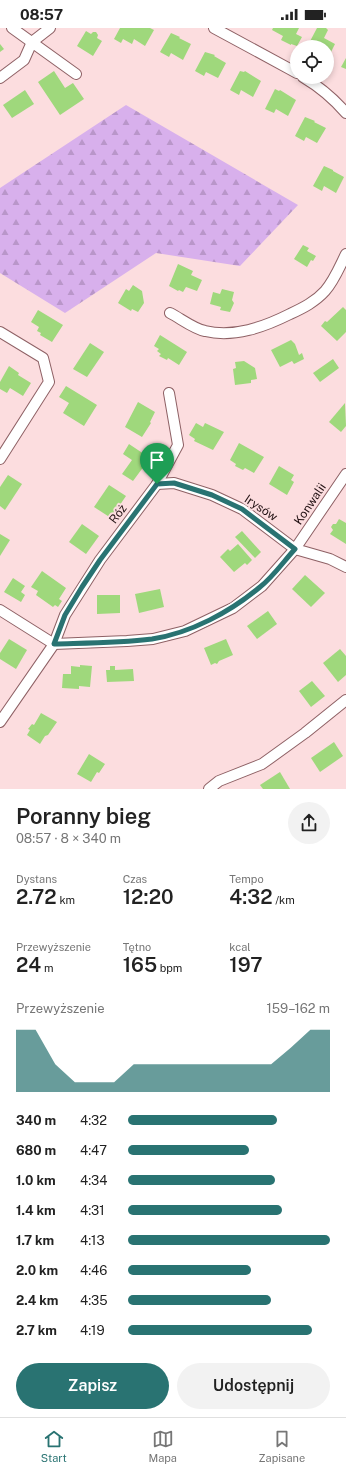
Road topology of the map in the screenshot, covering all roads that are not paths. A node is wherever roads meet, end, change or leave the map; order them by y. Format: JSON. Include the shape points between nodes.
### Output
{"nodes":[{"id":1,"x":12,"y":28,"type":"edge"},
{"id":2,"x":50,"y":28,"type":"edge"},
{"id":3,"x":214,"y":28,"type":"edge"},
{"id":4,"x":32,"y":42,"type":"junction"},
{"id":5,"x":290,"y":69,"type":"edge"},
{"id":6,"x":76,"y":74,"type":"dead end"},
{"id":7,"x":0,"y":78,"type":"edge"},
{"id":8,"x":315,"y":84,"type":"edge"},
{"id":9,"x":346,"y":113,"type":"edge"},
{"id":10,"x":346,"y":254,"type":"edge"},
{"id":11,"x":170,"y":313,"type":"dead end"},
{"id":12,"x":0,"y":332,"type":"edge"},
{"id":13,"x":169,"y":393,"type":"dead end"},
{"id":14,"x":0,"y":459,"type":"edge"},
{"id":15,"x":346,"y":474,"type":"edge"},
{"id":16,"x":157,"y":484,"type":"junction"},
{"id":17,"x":295,"y":549,"type":"junction"},
{"id":18,"x":346,"y":566,"type":"edge"},
{"id":19,"x":0,"y":610,"type":"edge"},
{"id":20,"x":54,"y":644,"type":"junction"},
{"id":21,"x":346,"y":700,"type":"edge"},
{"id":22,"x":0,"y":722,"type":"edge"},
{"id":23,"x":209,"y":789,"type":"edge"}],
"edges":[{"from":1,"to":4,"type":"street"},
{"from":2,"to":4,"type":"street"},
{"from":3,"to":5,"type":"street"},
{"from":4,"to":6,"type":"street"},
{"from":4,"to":7,"type":"street","via":[[24,60]]},
{"from":8,"to":9,"type":"street"},
{"from":10,"to":11,"type":"street","via":[[327,289],[319,298],[266,326],[221,334],[204,331]]},
{"from":12,"to":14,"type":"street","via":[[43,358],[49,382]]},
{"from":13,"to":16,"type":"street","name":"Róż","via":[[178,445]]},
{"from":15,"to":17,"type":"street","name":"Konwalii"},
{"from":16,"to":17,"type":"street","name":"Irysów","via":[[174,483],[212,495],[242,509]]},
{"from":16,"to":20,"type":"street","name":"Róż","via":[[72,602]]},
{"from":17,"to":18,"type":"street","name":"Irysów"},
{"from":17,"to":20,"type":"street","via":[[262,586],[233,608],[185,630],[146,639]]},
{"from":19,"to":20,"type":"street"},
{"from":20,"to":22,"type":"street","name":"Róż"},
{"from":21,"to":23,"type":"street","via":[[262,764],[220,781]]}]}
